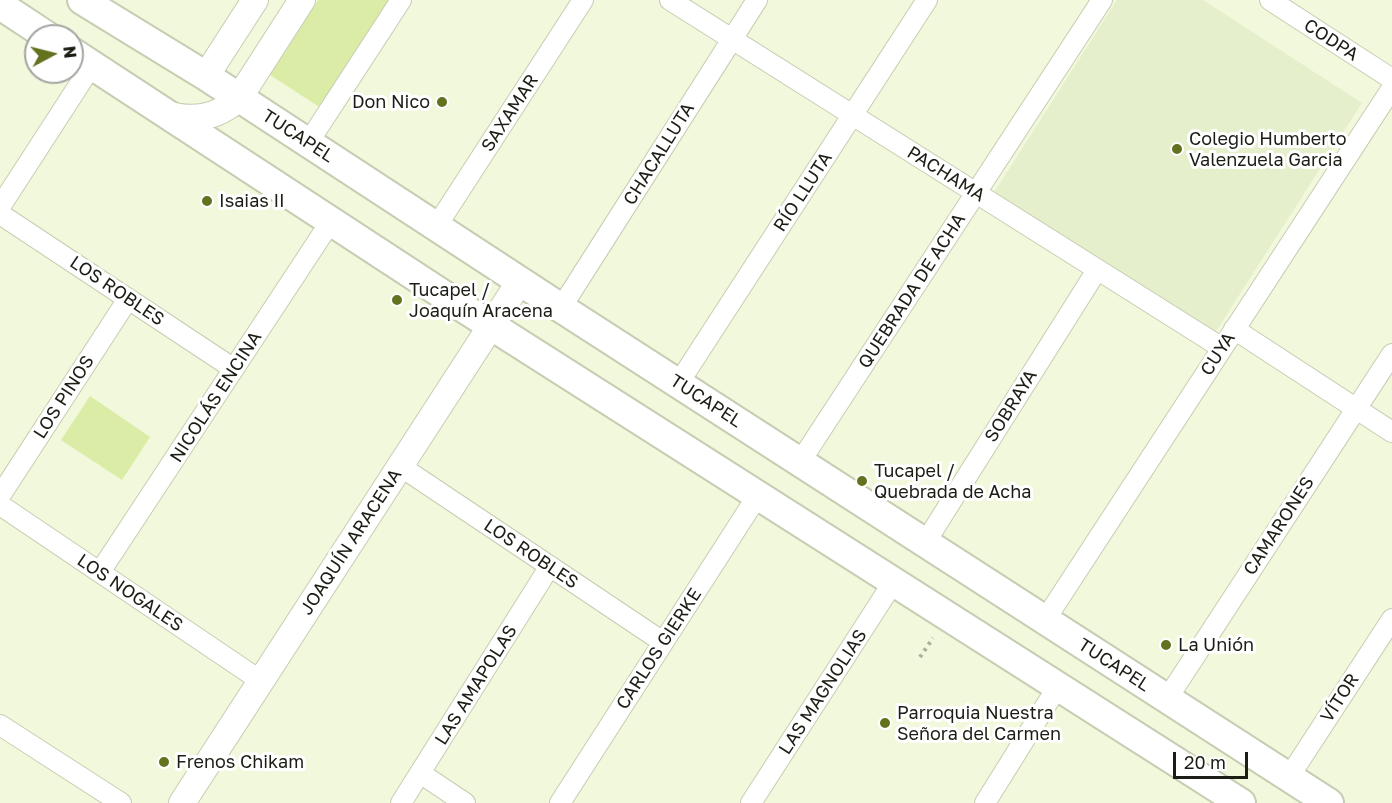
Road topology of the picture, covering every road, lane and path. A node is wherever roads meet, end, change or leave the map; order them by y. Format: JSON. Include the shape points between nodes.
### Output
{"nodes":[{"id":1,"x":82,"y":0,"type":"edge"},
{"id":2,"x":255,"y":0,"type":"edge"},
{"id":3,"x":302,"y":0,"type":"edge"},
{"id":4,"x":401,"y":0,"type":"edge"},
{"id":5,"x":583,"y":0,"type":"edge"},
{"id":6,"x":670,"y":0,"type":"edge"},
{"id":7,"x":757,"y":0,"type":"edge"},
{"id":8,"x":927,"y":0,"type":"edge"},
{"id":9,"x":1102,"y":0,"type":"edge"},
{"id":10,"x":1274,"y":1,"type":"edge"},
{"id":11,"x":0,"y":5,"type":"edge"},
{"id":12,"x":29,"y":24,"type":"edge"},
{"id":13,"x":732,"y":39,"type":"junction"},
{"id":14,"x":84,"y":60,"type":"edge"},
{"id":15,"x":206,"y":76,"type":"junction"},
{"id":16,"x":1392,"y":79,"type":"edge"},
{"id":17,"x":68,"y":84,"type":"edge"},
{"id":18,"x":1392,"y":88,"type":"edge"},
{"id":19,"x":239,"y":98,"type":"junction"},
{"id":20,"x":166,"y":113,"type":"junction"},
{"id":21,"x":852,"y":115,"type":"junction"},
{"id":22,"x":308,"y":143,"type":"junction"},
{"id":23,"x":976,"y":193,"type":"junction"},
{"id":24,"x":0,"y":207,"type":"edge"},
{"id":25,"x":0,"y":214,"type":"edge"},
{"id":26,"x":331,"y":221,"type":"junction"},
{"id":27,"x":436,"y":227,"type":"junction"},
{"id":28,"x":1097,"y":270,"type":"junction"},
{"id":29,"x":519,"y":281,"type":"junction"},
{"id":30,"x":128,"y":298,"type":"junction"},
{"id":31,"x":561,"y":308,"type":"junction"},
{"id":32,"x":491,"y":325,"type":"junction"},
{"id":33,"x":1234,"y":329,"type":"junction"},
{"id":34,"x":1222,"y":348,"type":"junction"},
{"id":35,"x":1392,"y":354,"type":"edge"},
{"id":36,"x":234,"y":369,"type":"junction"},
{"id":37,"x":678,"y":384,"type":"junction"},
{"id":38,"x":1356,"y":409,"type":"junction"},
{"id":39,"x":1392,"y":432,"type":"edge"},
{"id":40,"x":801,"y":462,"type":"junction"},
{"id":41,"x":400,"y":466,"type":"junction"},
{"id":42,"x":758,"y":495,"type":"junction"},
{"id":43,"x":0,"y":496,"type":"edge"},
{"id":44,"x":0,"y":505,"type":"edge"},
{"id":45,"x":925,"y":543,"type":"junction"},
{"id":46,"x":550,"y":567,"type":"junction"},
{"id":47,"x":100,"y":572,"type":"junction"},
{"id":48,"x":894,"y":581,"type":"junction"},
{"id":49,"x":1392,"y":619,"type":"edge"},
{"id":50,"x":1045,"y":620,"type":"junction"},
{"id":51,"x":663,"y":642,"type":"junction"},
{"id":52,"x":929,"y":644,"type":"dead end"},
{"id":53,"x":920,"y":657,"type":"dead end"},
{"id":54,"x":261,"y":681,"type":"junction"},
{"id":55,"x":1058,"y":687,"type":"junction"},
{"id":56,"x":1167,"y":699,"type":"junction"},
{"id":57,"x":0,"y":725,"type":"edge"},
{"id":58,"x":420,"y":773,"type":"junction"},
{"id":59,"x":1289,"y":777,"type":"junction"},
{"id":60,"x":1228,"y":799,"type":"edge"},
{"id":61,"x":121,"y":803,"type":"edge"},
{"id":62,"x":182,"y":803,"type":"edge"},
{"id":63,"x":402,"y":803,"type":"edge"},
{"id":64,"x":465,"y":803,"type":"edge"},
{"id":65,"x":560,"y":803,"type":"edge"},
{"id":66,"x":752,"y":803,"type":"edge"},
{"id":67,"x":986,"y":803,"type":"edge"},
{"id":68,"x":1329,"y":803,"type":"edge"}],
"edges":[{"from":1,"to":15,"type":"main road","name":"TUCAPEL"},
{"from":2,"to":15,"type":"street"},
{"from":3,"to":19,"type":"street"},
{"from":4,"to":22,"type":"street"},
{"from":5,"to":27,"type":"street","name":"SAXAMAR"},
{"from":6,"to":13,"type":"street","name":"PACHAMA"},
{"from":7,"to":13,"type":"street","name":"CHACALLUTA"},
{"from":8,"to":21,"type":"street","name":"RÍO LLUTA"},
{"from":9,"to":23,"type":"street","name":"QUEBRADA DE ACHA"},
{"from":10,"to":16,"type":"street","name":"CODPA"},
{"from":11,"to":12,"type":"main road"},
{"from":13,"to":21,"type":"street","name":"PACHAMA"},
{"from":13,"to":31,"type":"street","name":"CHACALLUTA"},
{"from":14,"to":20,"type":"main road"},
{"from":15,"to":19,"type":"main road","name":"TUCAPEL"},
{"from":17,"to":24,"type":"street"},
{"from":18,"to":33,"type":"street","name":"CUYA"},
{"from":19,"to":20,"type":"street","via":[[205,117]]},
{"from":19,"to":22,"type":"main road","name":"TUCAPEL"},
{"from":20,"to":26,"type":"main road"},
{"from":21,"to":23,"type":"street","name":"PACHAMA"},
{"from":21,"to":37,"type":"street","name":"RÍO LLUTA"},
{"from":22,"to":27,"type":"main road","name":"TUCAPEL"},
{"from":23,"to":28,"type":"street","name":"PACHAMA"},
{"from":23,"to":40,"type":"street","name":"QUEBRADA DE ACHA"},
{"from":25,"to":30,"type":"street","name":"LOS ROBLES"},
{"from":26,"to":32,"type":"main road"},
{"from":26,"to":36,"type":"street","name":"NICOLÁS ENCINA"},
{"from":27,"to":29,"type":"main road","name":"TUCAPEL"},
{"from":28,"to":34,"type":"street","name":"PACHAMA"},
{"from":28,"to":45,"type":"street","name":"SOBRAYA"},
{"from":29,"to":31,"type":"main road","name":"TUCAPEL"},
{"from":29,"to":32,"type":"street","name":"JOAQUÍN ARACENA"},
{"from":30,"to":36,"type":"street","name":"LOS ROBLES"},
{"from":30,"to":43,"type":"street","name":"LOS PINOS"},
{"from":31,"to":37,"type":"main road","name":"TUCAPEL"},
{"from":32,"to":41,"type":"street","name":"JOAQUÍN ARACENA"},
{"from":32,"to":42,"type":"main road"},
{"from":33,"to":34,"type":"street","name":"CUYA"},
{"from":33,"to":38,"type":"street"},
{"from":34,"to":50,"type":"street","name":"CUYA"},
{"from":35,"to":38,"type":"street","name":"CAMARONES"},
{"from":36,"to":47,"type":"street","name":"NICOLÁS ENCINA"},
{"from":37,"to":40,"type":"main road","name":"TUCAPEL"},
{"from":38,"to":39,"type":"street"},
{"from":38,"to":56,"type":"street","name":"CAMARONES"},
{"from":40,"to":45,"type":"main road","name":"TUCAPEL"},
{"from":41,"to":46,"type":"street","name":"LOS ROBLES"},
{"from":41,"to":54,"type":"street","name":"JOAQUÍN ARACENA"},
{"from":42,"to":48,"type":"main road"},
{"from":42,"to":51,"type":"street","name":"CARLOS GIERKE"},
{"from":44,"to":47,"type":"street","name":"LOS NOGALES"},
{"from":45,"to":50,"type":"main road","name":"TUCAPEL"},
{"from":46,"to":51,"type":"street","name":"LOS ROBLES"},
{"from":46,"to":58,"type":"street","name":"LAS AMAPOLAS"},
{"from":47,"to":54,"type":"street","name":"LOS NOGALES"},
{"from":48,"to":55,"type":"main road"},
{"from":48,"to":66,"type":"street","name":"LAS MAGNOLIAS"},
{"from":49,"to":59,"type":"street","name":"VÍTOR"},
{"from":50,"to":56,"type":"main road","name":"TUCAPEL"},
{"from":51,"to":65,"type":"street","name":"CARLOS GIERKE"},
{"from":52,"to":53,"type":"path"},
{"from":54,"to":62,"type":"street","name":"JOAQUÍN ARACENA"},
{"from":55,"to":60,"type":"main road"},
{"from":55,"to":67,"type":"street"},
{"from":56,"to":59,"type":"main road","name":"TUCAPEL"},
{"from":57,"to":61,"type":"street"},
{"from":58,"to":63,"type":"street","name":"LAS AMAPOLAS"},
{"from":58,"to":64,"type":"street"},
{"from":59,"to":68,"type":"main road","name":"TUCAPEL"}]}
